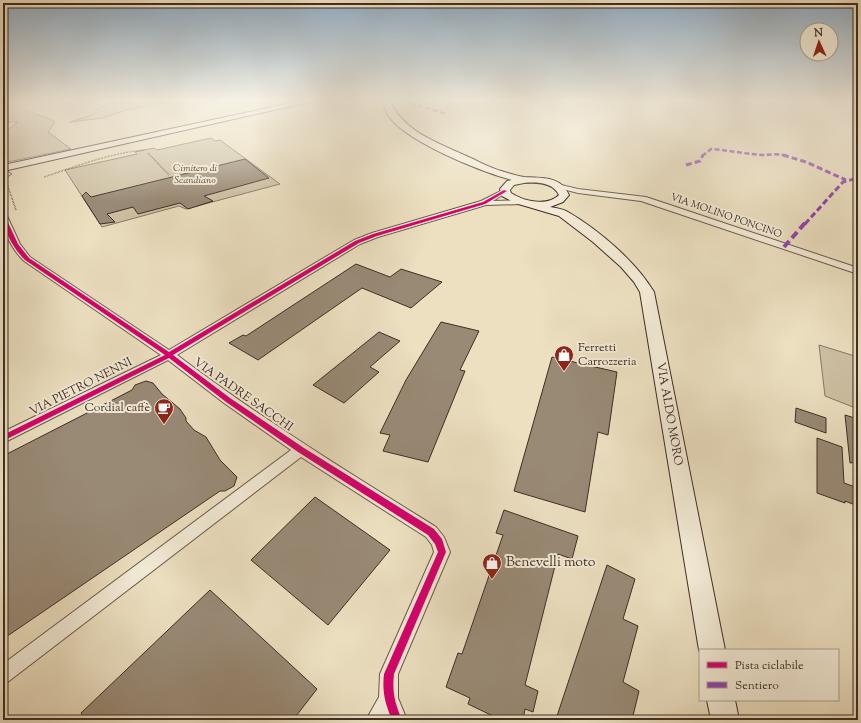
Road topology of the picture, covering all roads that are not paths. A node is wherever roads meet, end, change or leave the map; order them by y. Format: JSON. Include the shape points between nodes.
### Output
{"nodes":[{"id":1,"x":155,"y":135,"type":"edge"},
{"id":2,"x":416,"y":135,"type":"edge"},
{"id":3,"x":7,"y":173,"type":"edge"},
{"id":4,"x":496,"y":173,"type":"junction"},
{"id":5,"x":524,"y":180,"type":"junction"},
{"id":6,"x":557,"y":186,"type":"junction"},
{"id":7,"x":506,"y":189,"type":"junction"},
{"id":8,"x":585,"y":193,"type":"junction"},
{"id":9,"x":484,"y":203,"type":"junction"},
{"id":10,"x":526,"y":203,"type":"junction"},
{"id":11,"x":560,"y":204,"type":"junction"},
{"id":12,"x":3,"y":216,"type":"edge"},
{"id":13,"x":858,"y":271,"type":"edge"},
{"id":14,"x":169,"y":355,"type":"junction"},
{"id":15,"x":3,"y":438,"type":"edge"},
{"id":16,"x":301,"y":450,"type":"junction"},
{"id":17,"x":712,"y":649,"type":"edge"},
{"id":18,"x":3,"y":675,"type":"edge"},
{"id":19,"x":388,"y":701,"type":"junction"},
{"id":20,"x":721,"y":701,"type":"edge"},
{"id":21,"x":376,"y":720,"type":"edge"},
{"id":22,"x":397,"y":720,"type":"edge"},
{"id":23,"x":725,"y":720,"type":"edge"}],
"edges":[{"from":1,"to":3,"type":"main road","via":[[34,161]]},
{"from":2,"to":4,"type":"main road"},
{"from":4,"to":5,"type":"main road"},
{"from":4,"to":7,"type":"main road"},
{"from":5,"to":6,"type":"main road","via":[[538,180]]},
{"from":5,"to":7,"type":"main road","via":[[511,183]]},
{"from":6,"to":8,"type":"street","name":"VIA MOLINO PONCINO"},
{"from":6,"to":11,"type":"main road","via":[[563,191]]},
{"from":7,"to":9,"type":"street"},
{"from":7,"to":10,"type":"main road","name":"VIA ALDO MORO","via":[[510,197]]},
{"from":8,"to":11,"type":"street","name":"VIA MOLINO PONCINO"},
{"from":8,"to":13,"type":"street","name":"VIA MOLINO PONCINO","via":[[627,195],[643,199]]},
{"from":9,"to":10,"type":"street"},
{"from":9,"to":14,"type":"street","name":"VIA PIETRO NENNI","via":[[357,242]]},
{"from":10,"to":11,"type":"main road","name":"VIA ALDO MORO"},
{"from":11,"to":17,"type":"main road","name":"VIA ALDO MORO","via":[[625,264],[647,292]]},
{"from":12,"to":14,"type":"street","name":"VIA PADRE SACCHI","via":[[17,248],[27,259]]},
{"from":14,"to":15,"type":"street","name":"VIA PIETRO NENNI"},
{"from":14,"to":16,"type":"street","name":"VIA PADRE SACCHI","via":[[228,400]]},
{"from":16,"to":18,"type":"street"},
{"from":16,"to":19,"type":"street","name":"VIA PADRE SACCHI","via":[[431,532],[439,542],[442,552],[388,674]]},
{"from":19,"to":21,"type":"street"},
{"from":19,"to":22,"type":"street"},
{"from":20,"to":23,"type":"main road"}]}
